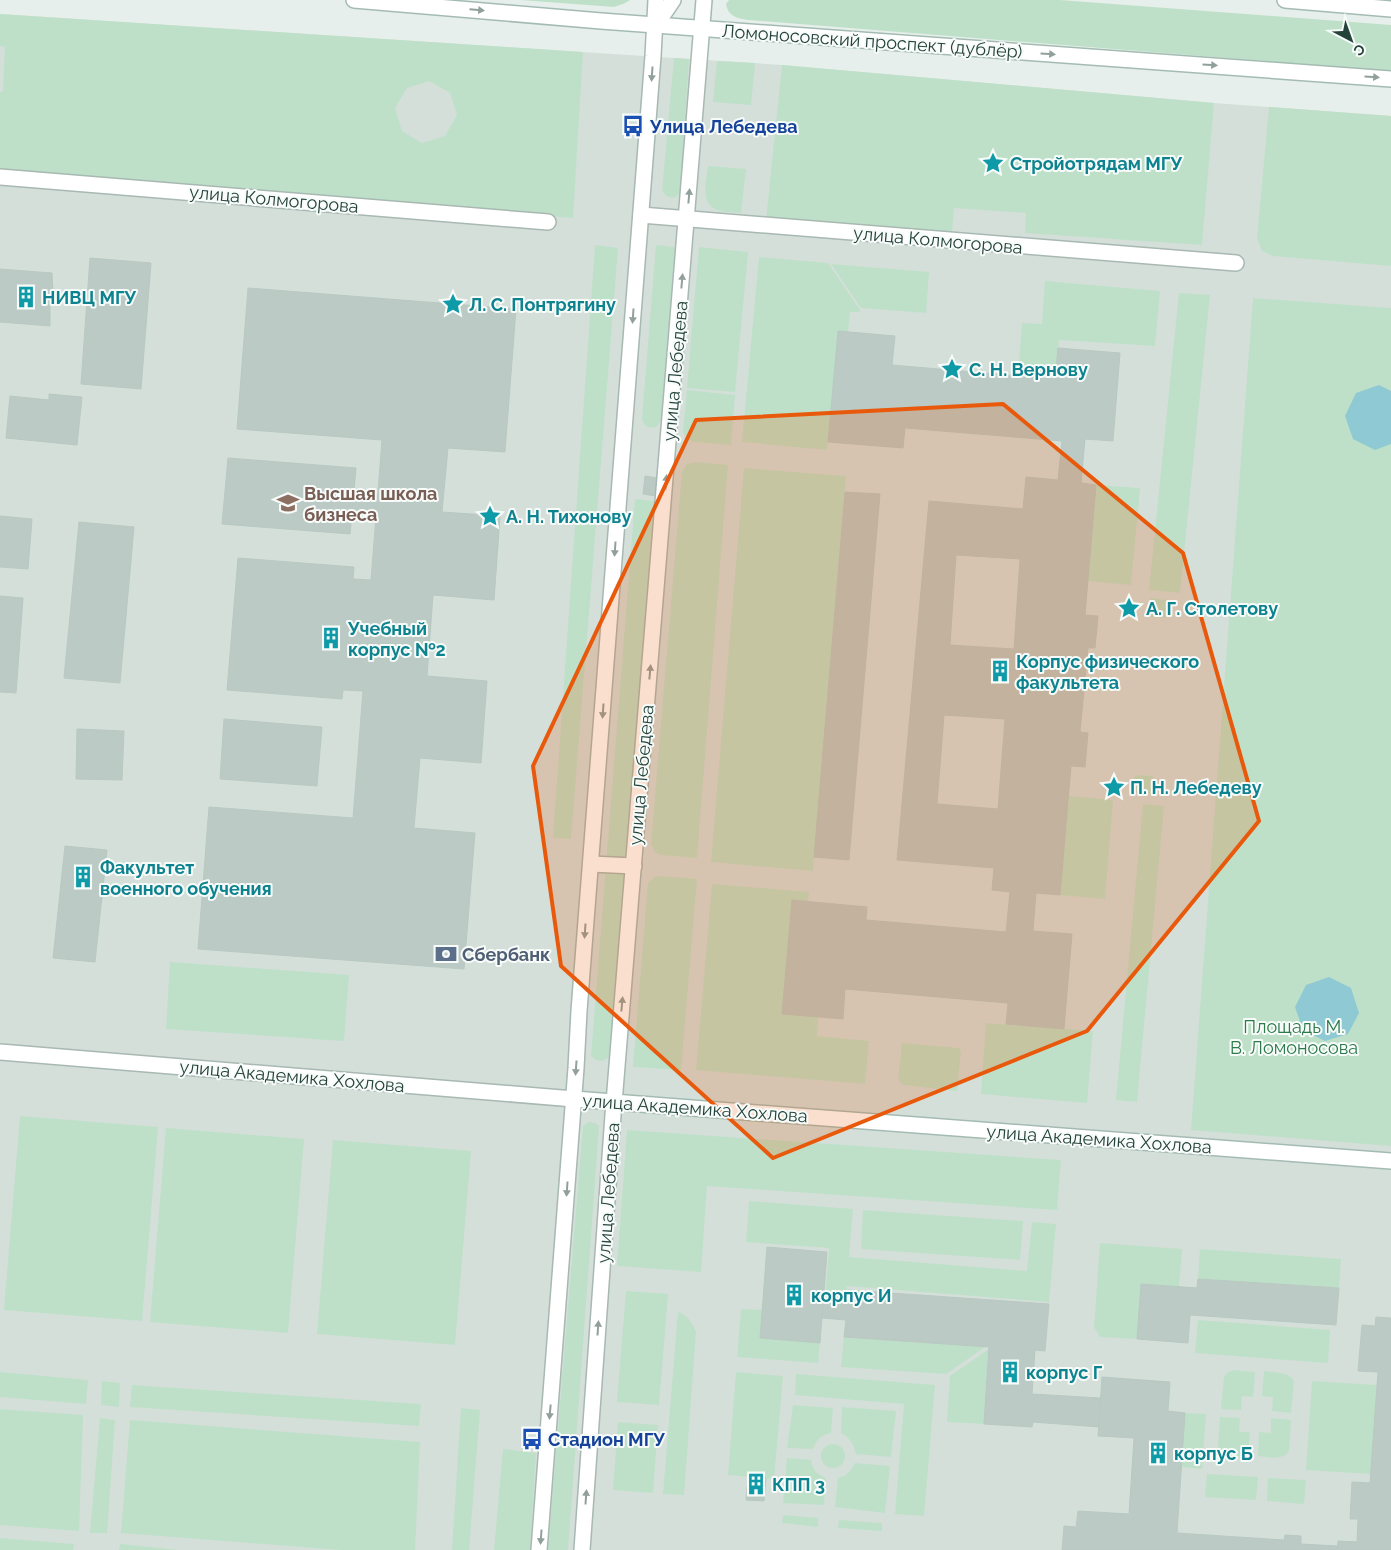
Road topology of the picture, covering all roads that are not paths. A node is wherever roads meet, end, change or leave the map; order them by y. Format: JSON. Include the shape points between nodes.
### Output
{"nodes":[{"id":1,"x":354,"y":0,"type":"edge"},
{"id":2,"x":656,"y":0,"type":"edge"},
{"id":3,"x":673,"y":0,"type":"edge"},
{"id":4,"x":704,"y":0,"type":"edge"},
{"id":5,"x":1285,"y":0,"type":"edge"},
{"id":6,"x":414,"y":2,"type":"edge"},
{"id":7,"x":1391,"y":9,"type":"edge"},
{"id":8,"x":656,"y":25,"type":"junction"},
{"id":9,"x":703,"y":28,"type":"junction"},
{"id":10,"x":1391,"y":79,"type":"edge"},
{"id":11,"x":0,"y":177,"type":"edge"},
{"id":12,"x":641,"y":216,"type":"junction"},
{"id":13,"x":687,"y":220,"type":"junction"},
{"id":14,"x":548,"y":222,"type":"dead end"},
{"id":15,"x":1236,"y":264,"type":"dead end"},
{"id":16,"x":591,"y":864,"type":"junction"},
{"id":17,"x":634,"y":866,"type":"junction"},
{"id":18,"x":0,"y":1052,"type":"edge"},
{"id":19,"x":574,"y":1099,"type":"junction"},
{"id":20,"x":614,"y":1102,"type":"junction"},
{"id":21,"x":1391,"y":1161,"type":"edge"},
{"id":22,"x":540,"y":1550,"type":"edge"},
{"id":23,"x":582,"y":1550,"type":"edge"}],
"edges":[{"from":1,"to":6,"type":"street","name":"Ломоносовский проспект (дублёр)"},
{"from":2,"to":8,"type":"street"},
{"from":3,"to":8,"type":"street"},
{"from":4,"to":9,"type":"street","name":"улица Лебедева"},
{"from":5,"to":7,"type":"street"},
{"from":6,"to":8,"type":"street","name":"Ломоносовский проспект (дублёр)","one_way":true},
{"from":8,"to":9,"type":"street","name":"Ломоносовский проспект (дублёр)"},
{"from":8,"to":12,"type":"street","one_way":true},
{"from":9,"to":10,"type":"street","name":"Ломоносовский проспект (дублёр)","one_way":true},
{"from":13,"to":9,"type":"street","name":"улица Лебедева","one_way":true},
{"from":11,"to":14,"type":"street","name":"улица Колмогорова"},
{"from":12,"to":13,"type":"street","name":"улица Колмогорова"},
{"from":12,"to":16,"type":"street","one_way":true},
{"from":13,"to":15,"type":"street","name":"улица Колмогорова"},
{"from":17,"to":13,"type":"street","name":"улица Лебедева","one_way":true},
{"from":16,"to":17,"type":"street"},
{"from":16,"to":19,"type":"street","one_way":true},
{"from":20,"to":17,"type":"street","name":"улица Лебедева","one_way":true},
{"from":18,"to":19,"type":"street","name":"улица Академика Хохлова"},
{"from":19,"to":20,"type":"street","name":"улица Академика Хохлова"},
{"from":19,"to":22,"type":"street","one_way":true},
{"from":20,"to":21,"type":"street","name":"улица Академика Хохлова"},
{"from":23,"to":20,"type":"street","name":"улица Лебедева","one_way":true}]}
